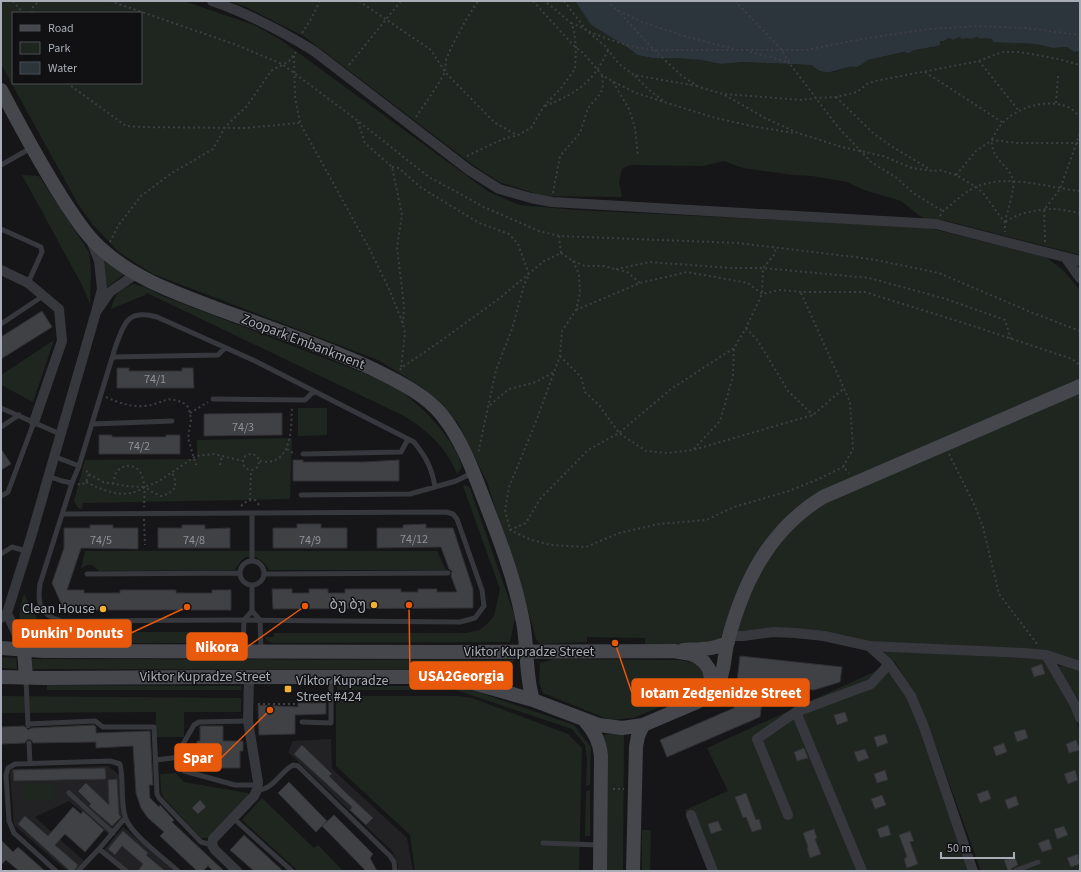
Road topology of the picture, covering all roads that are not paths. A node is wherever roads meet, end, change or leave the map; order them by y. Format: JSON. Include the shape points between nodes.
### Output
{"nodes":[{"id":1,"x":212,"y":1,"type":"edge"},
{"id":2,"x":1,"y":90,"type":"edge"},
{"id":3,"x":32,"y":148,"type":"junction"},
{"id":4,"x":1,"y":165,"type":"edge"},
{"id":5,"x":1,"y":229,"type":"edge"},
{"id":6,"x":89,"y":237,"type":"junction"},
{"id":7,"x":1065,"y":257,"type":"junction"},
{"id":8,"x":1080,"y":261,"type":"edge"},
{"id":9,"x":1,"y":270,"type":"edge"},
{"id":10,"x":136,"y":274,"type":"junction"},
{"id":11,"x":1080,"y":278,"type":"edge"},
{"id":12,"x":28,"y":283,"type":"junction"},
{"id":13,"x":44,"y":295,"type":"junction"},
{"id":14,"x":96,"y":312,"type":"junction"},
{"id":15,"x":1,"y":324,"type":"edge"},
{"id":16,"x":225,"y":348,"type":"junction"},
{"id":17,"x":113,"y":356,"type":"junction"},
{"id":18,"x":1080,"y":386,"type":"edge"},
{"id":19,"x":314,"y":391,"type":"junction"},
{"id":20,"x":213,"y":399,"type":"road end"},
{"id":21,"x":1,"y":408,"type":"edge"},
{"id":22,"x":19,"y":415,"type":"junction"},
{"id":23,"x":172,"y":421,"type":"dead end"},
{"id":24,"x":34,"y":422,"type":"junction"},
{"id":25,"x":92,"y":424,"type":"junction"},
{"id":26,"x":1,"y":427,"type":"edge"},
{"id":27,"x":60,"y":434,"type":"junction"},
{"id":28,"x":408,"y":439,"type":"junction"},
{"id":29,"x":303,"y":454,"type":"road end"},
{"id":30,"x":53,"y":456,"type":"junction"},
{"id":31,"x":79,"y":466,"type":"junction"},
{"id":32,"x":473,"y":473,"type":"junction"},
{"id":33,"x":48,"y":476,"type":"junction"},
{"id":34,"x":72,"y":483,"type":"junction"},
{"id":35,"x":435,"y":487,"type":"junction"},
{"id":36,"x":301,"y":495,"type":"dead end"},
{"id":37,"x":1,"y":496,"type":"edge"},
{"id":38,"x":252,"y":513,"type":"junction"},
{"id":39,"x":62,"y":514,"type":"junction"},
{"id":40,"x":26,"y":551,"type":"junction"},
{"id":41,"x":1,"y":554,"type":"edge"},
{"id":42,"x":252,"y":561,"type":"junction"},
{"id":43,"x":240,"y":573,"type":"junction"},
{"id":44,"x":448,"y":573,"type":"dead end"},
{"id":45,"x":87,"y":574,"type":"dead end"},
{"id":46,"x":265,"y":574,"type":"junction"},
{"id":47,"x":252,"y":586,"type":"junction"},
{"id":48,"x":252,"y":610,"type":"junction"},
{"id":49,"x":4,"y":616,"type":"edge"},
{"id":50,"x":244,"y":620,"type":"junction"},
{"id":51,"x":260,"y":620,"type":"junction"},
{"id":52,"x":729,"y":639,"type":"junction"},
{"id":53,"x":869,"y":646,"type":"junction"},
{"id":54,"x":1,"y":648,"type":"edge"},
{"id":55,"x":24,"y":650,"type":"junction"},
{"id":56,"x":243,"y":651,"type":"junction"},
{"id":57,"x":674,"y":651,"type":"junction"},
{"id":58,"x":261,"y":652,"type":"junction"},
{"id":59,"x":527,"y":652,"type":"junction"},
{"id":60,"x":1046,"y":656,"type":"junction"},
{"id":61,"x":889,"y":664,"type":"junction"},
{"id":62,"x":1080,"y":666,"type":"edge"},
{"id":63,"x":1,"y":677,"type":"edge"},
{"id":64,"x":249,"y":677,"type":"junction"},
{"id":65,"x":331,"y":677,"type":"junction"},
{"id":66,"x":26,"y":678,"type":"junction"},
{"id":67,"x":707,"y":696,"type":"junction"},
{"id":68,"x":533,"y":700,"type":"junction"},
{"id":69,"x":796,"y":712,"type":"junction"},
{"id":70,"x":1080,"y":718,"type":"edge"},
{"id":71,"x":248,"y":721,"type":"junction"},
{"id":72,"x":585,"y":721,"type":"junction"},
{"id":73,"x":302,"y":722,"type":"dead end"},
{"id":74,"x":643,"y":725,"type":"junction"},
{"id":75,"x":29,"y":743,"type":"dead end"},
{"id":76,"x":180,"y":757,"type":"junction"},
{"id":77,"x":156,"y":760,"type":"junction"},
{"id":78,"x":30,"y":763,"type":"junction"},
{"id":79,"x":257,"y":787,"type":"junction"},
{"id":80,"x":69,"y":793,"type":"dead end"},
{"id":81,"x":691,"y":815,"type":"dead end"},
{"id":82,"x":788,"y":815,"type":"dead end"},
{"id":83,"x":125,"y":818,"type":"junction"},
{"id":84,"x":233,"y":818,"type":"junction"},
{"id":85,"x":113,"y":833,"type":"junction"},
{"id":86,"x":543,"y":843,"type":"dead end"},
{"id":87,"x":212,"y":845,"type":"junction"},
{"id":88,"x":600,"y":845,"type":"junction"},
{"id":89,"x":99,"y":849,"type":"junction"},
{"id":90,"x":1038,"y":862,"type":"dead end"},
{"id":91,"x":232,"y":869,"type":"edge"},
{"id":92,"x":56,"y":871,"type":"edge"},
{"id":93,"x":78,"y":871,"type":"edge"},
{"id":94,"x":126,"y":871,"type":"edge"},
{"id":95,"x":178,"y":871,"type":"edge"},
{"id":96,"x":292,"y":871,"type":"edge"},
{"id":97,"x":395,"y":871,"type":"edge"},
{"id":98,"x":600,"y":871,"type":"edge"},
{"id":99,"x":633,"y":871,"type":"edge"},
{"id":100,"x":713,"y":871,"type":"edge"},
{"id":101,"x":862,"y":871,"type":"edge"},
{"id":102,"x":973,"y":871,"type":"edge"},
{"id":103,"x":1015,"y":871,"type":"edge"}],
"edges":[{"from":1,"to":7,"type":"street","via":[[276,28],[314,51],[458,161],[499,189],[552,202],[936,224]]},
{"from":2,"to":3,"type":"main road","name":"Zoopark Embankment"},
{"from":3,"to":4,"type":"lane"},
{"from":3,"to":6,"type":"main road","name":"Zoopark Embankment"},
{"from":5,"to":12,"type":"lane","via":[[41,247],[42,252]]},
{"from":6,"to":10,"type":"main road","name":"Zoopark Embankment","via":[[104,252]]},
{"from":6,"to":14,"type":"street","via":[[99,260],[102,289]]},
{"from":7,"to":8,"type":"street"},
{"from":7,"to":11,"type":"street"},
{"from":9,"to":12,"type":"street"},
{"from":10,"to":14,"type":"street","via":[[110,292]]},
{"from":10,"to":32,"type":"main road","name":"Zoopark Embankment","via":[[170,290],[348,358],[398,373],[441,413],[457,435]]},
{"from":12,"to":13,"type":"street"},
{"from":13,"to":15,"type":"lane"},
{"from":13,"to":24,"type":"street","via":[[59,309],[62,341]]},
{"from":14,"to":27,"type":"street"},
{"from":16,"to":17,"type":"lane","via":[[218,355]]},
{"from":16,"to":17,"type":"lane","via":[[157,317],[140,314],[128,319],[123,326]]},
{"from":16,"to":19,"type":"lane"},
{"from":17,"to":25,"type":"lane"},
{"from":18,"to":52,"type":"main road","via":[[823,496],[808,506],[783,529],[749,580],[738,606]]},
{"from":19,"to":20,"type":"lane","via":[[305,400]]},
{"from":19,"to":28,"type":"lane"},
{"from":21,"to":22,"type":"lane"},
{"from":22,"to":24,"type":"lane"},
{"from":22,"to":26,"type":"lane"},
{"from":23,"to":25,"type":"lane"},
{"from":24,"to":27,"type":"lane"},
{"from":24,"to":37,"type":"lane","via":[[8,492]]},
{"from":25,"to":31,"type":"lane"},
{"from":27,"to":30,"type":"street"},
{"from":28,"to":29,"type":"lane","via":[[401,452]]},
{"from":28,"to":35,"type":"lane","via":[[422,452],[433,471]]},
{"from":30,"to":31,"type":"lane"},
{"from":30,"to":33,"type":"street"},
{"from":31,"to":34,"type":"lane"},
{"from":32,"to":35,"type":"lane"},
{"from":32,"to":59,"type":"main road","name":"Zoopark Embankment","via":[[506,558],[520,608]]},
{"from":33,"to":34,"type":"lane"},
{"from":33,"to":40,"type":"street"},
{"from":34,"to":39,"type":"lane"},
{"from":35,"to":36,"type":"lane","via":[[410,494]]},
{"from":38,"to":39,"type":"lane"},
{"from":38,"to":42,"type":"lane"},
{"from":38,"to":51,"type":"lane","via":[[453,514],[482,590],[484,606],[475,618],[460,622]]},
{"from":39,"to":50,"type":"lane","via":[[38,594],[44,612],[51,618],[61,621]]},
{"from":40,"to":41,"type":"lane","via":[[12,547]]},
{"from":40,"to":49,"type":"street"},
{"from":42,"to":43,"type":"lane","via":[[245,563]]},
{"from":42,"to":46,"type":"lane","via":[[262,566]]},
{"from":43,"to":45,"type":"lane"},
{"from":43,"to":47,"type":"lane","via":[[244,583]]},
{"from":44,"to":46,"type":"lane"},
{"from":46,"to":47,"type":"lane","via":[[259,584]]},
{"from":47,"to":48,"type":"lane"},
{"from":48,"to":50,"type":"lane"},
{"from":48,"to":51,"type":"lane"},
{"from":49,"to":55,"type":"street"},
{"from":50,"to":51,"type":"lane"},
{"from":50,"to":56,"type":"lane"},
{"from":51,"to":58,"type":"lane"},
{"from":52,"to":53,"type":"street","via":[[774,632],[795,633],[824,636]]},
{"from":52,"to":57,"type":"main road","via":[[721,646]]},
{"from":52,"to":67,"type":"main road","via":[[720,680]]},
{"from":53,"to":60,"type":"street","via":[[1016,652]]},
{"from":53,"to":61,"type":"street"},
{"from":54,"to":55,"type":"main road","name":"Viktor Kupradze Street"},
{"from":55,"to":56,"type":"main road","name":"Viktor Kupradze Street"},
{"from":55,"to":66,"type":"main road"},
{"from":56,"to":58,"type":"main road","name":"Viktor Kupradze Street"},
{"from":57,"to":59,"type":"main road","name":"Viktor Kupradze Street"},
{"from":57,"to":67,"type":"main road","name":"Viktor Kupradze Street","via":[[691,654],[704,662],[709,669],[712,683]]},
{"from":58,"to":59,"type":"main road","name":"Viktor Kupradze Street"},
{"from":59,"to":68,"type":"main road","name":"Zoopark Embankment","via":[[528,679]]},
{"from":60,"to":62,"type":"street"},
{"from":60,"to":70,"type":"street"},
{"from":61,"to":69,"type":"street","via":[[871,684]]},
{"from":61,"to":102,"type":"street","via":[[911,696],[924,727]]},
{"from":63,"to":66,"type":"main road","name":"Viktor Kupradze Street"},
{"from":64,"to":65,"type":"main road","name":"Viktor Kupradze Street"},
{"from":64,"to":66,"type":"main road","name":"Viktor Kupradze Street"},
{"from":64,"to":71,"type":"street"},
{"from":65,"to":68,"type":"main road","name":"Viktor Kupradze Street","via":[[452,677]]},
{"from":65,"to":73,"type":"lane","via":[[331,723]]},
{"from":66,"to":77,"type":"lane","via":[[28,725],[95,721],[103,727],[154,727]]},
{"from":67,"to":74,"type":"main road","name":"Viktor Kupradze Street"},
{"from":68,"to":72,"type":"main road","name":"Viktor Kupradze Street"},
{"from":69,"to":82,"type":"street","via":[[758,739]]},
{"from":69,"to":101,"type":"street"},
{"from":71,"to":76,"type":"lane","via":[[199,722],[194,725],[180,751]]},
{"from":71,"to":79,"type":"street"},
{"from":72,"to":74,"type":"main road","name":"Viktor Kupradze Street","via":[[615,728]]},
{"from":72,"to":88,"type":"main road","via":[[600,746]]},
{"from":74,"to":99,"type":"main road","via":[[636,747]]},
{"from":75,"to":78,"type":"lane"},
{"from":76,"to":77,"type":"lane"},
{"from":76,"to":79,"type":"lane","via":[[180,765],[184,771],[235,785]]},
{"from":77,"to":87,"type":"lane","via":[[159,798],[201,842]]},
{"from":78,"to":83,"type":"lane","via":[[110,761],[120,764]]},
{"from":78,"to":92,"type":"lane","via":[[15,764],[8,768],[6,775],[9,821],[14,833]]},
{"from":79,"to":84,"type":"street","via":[[254,796]]},
{"from":79,"to":97,"type":"lane","via":[[266,789],[286,768],[298,766],[390,856]]},
{"from":80,"to":85,"type":"lane"},
{"from":81,"to":100,"type":"street"},
{"from":83,"to":85,"type":"lane"},
{"from":83,"to":95,"type":"lane","via":[[135,833]]},
{"from":84,"to":87,"type":"street","via":[[214,839]]},
{"from":84,"to":96,"type":"lane"},
{"from":85,"to":89,"type":"lane"},
{"from":86,"to":88,"type":"lane"},
{"from":87,"to":91,"type":"street"},
{"from":88,"to":98,"type":"main road"},
{"from":89,"to":93,"type":"lane"},
{"from":89,"to":94,"type":"lane"},
{"from":90,"to":103,"type":"lane"}]}
